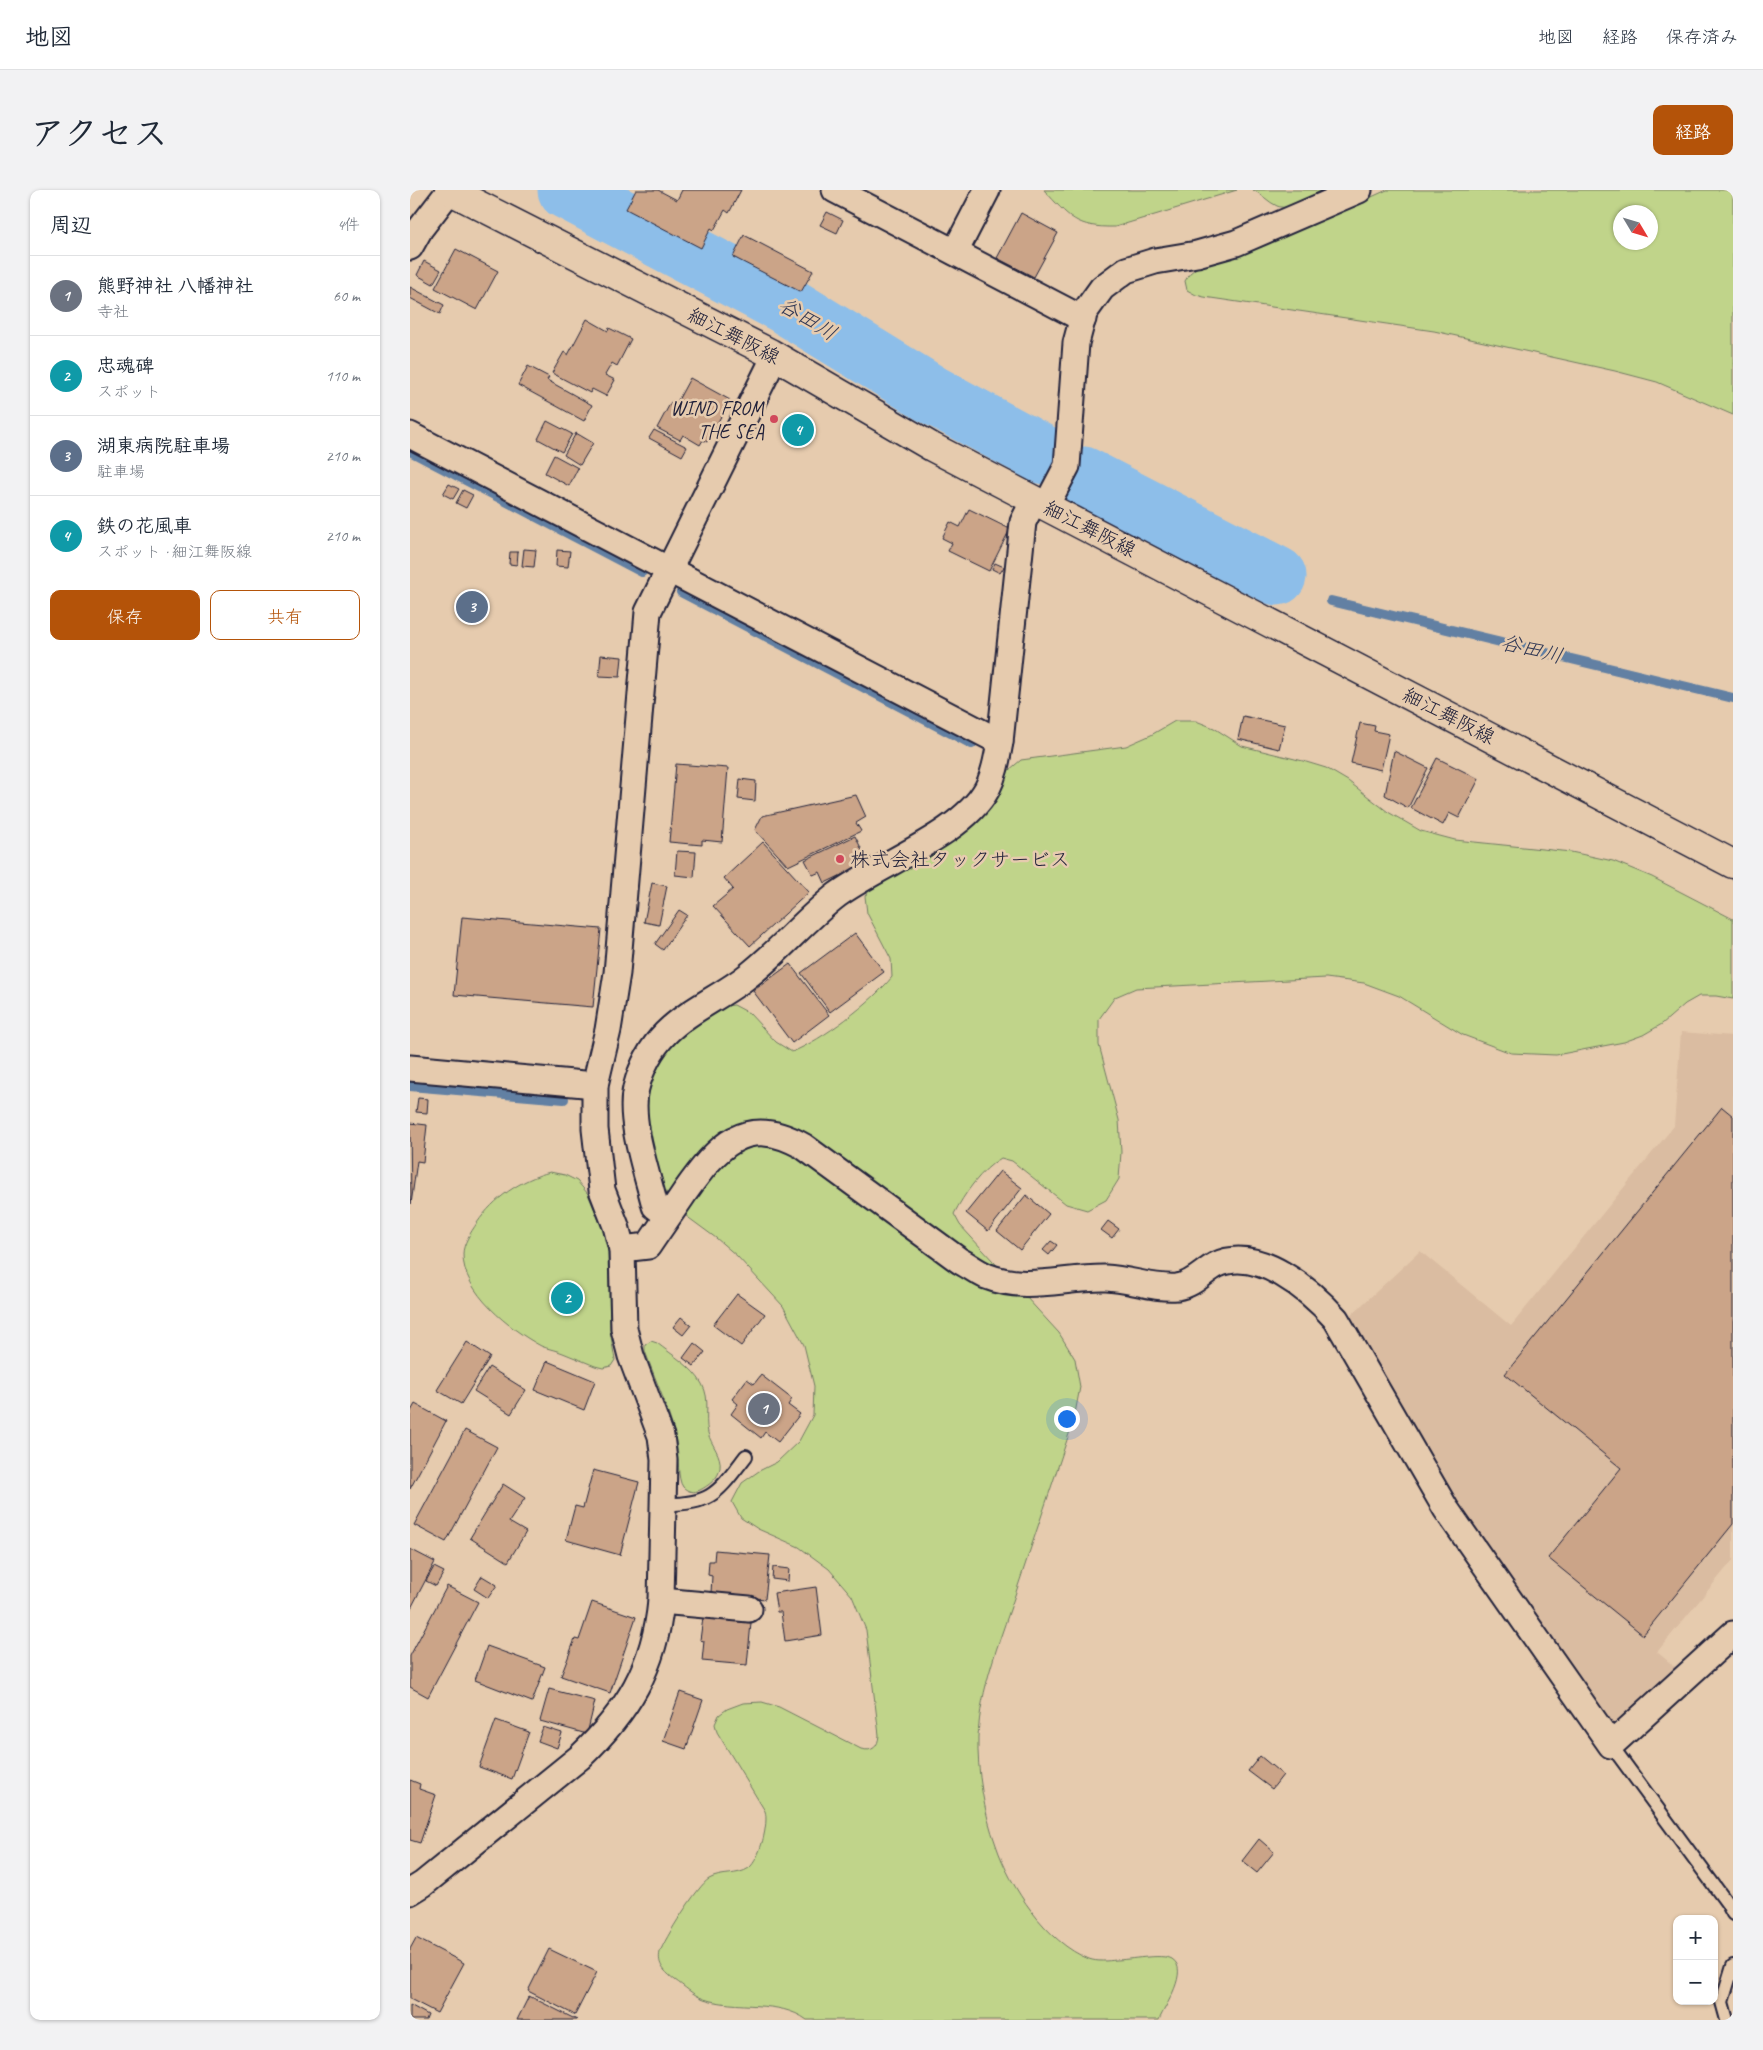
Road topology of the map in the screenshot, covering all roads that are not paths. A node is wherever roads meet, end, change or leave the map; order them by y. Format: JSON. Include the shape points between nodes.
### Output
{"nodes":[{"id":1,"x":450,"y":190,"type":"edge"},
{"id":2,"x":835,"y":190,"type":"edge"},
{"id":3,"x":987,"y":190,"type":"edge"},
{"id":4,"x":1359,"y":190,"type":"edge"},
{"id":5,"x":410,"y":247,"type":"edge"},
{"id":6,"x":955,"y":252,"type":"junction"},
{"id":7,"x":1082,"y":319,"type":"junction"},
{"id":8,"x":775,"y":356,"type":"junction"},
{"id":9,"x":410,"y":435,"type":"edge"},
{"id":10,"x":1040,"y":503,"type":"junction"},
{"id":11,"x":669,"y":570,"type":"junction"},
{"id":12,"x":1000,"y":742,"type":"junction"},
{"id":13,"x":1733,"y":864,"type":"edge"},
{"id":14,"x":410,"y":1068,"type":"edge"},
{"id":15,"x":595,"y":1085,"type":"junction"},
{"id":16,"x":668,"y":1216,"type":"junction"},
{"id":17,"x":622,"y":1249,"type":"junction"},
{"id":18,"x":746,"y":1456,"type":"dead end"},
{"id":19,"x":664,"y":1504,"type":"junction"},
{"id":20,"x":661,"y":1601,"type":"junction"},
{"id":21,"x":749,"y":1609,"type":"dead end"},
{"id":22,"x":1733,"y":1634,"type":"edge"},
{"id":23,"x":1611,"y":1745,"type":"junction"},
{"id":24,"x":410,"y":1892,"type":"edge"},
{"id":25,"x":1733,"y":1914,"type":"edge"},
{"id":26,"x":1733,"y":1966,"type":"edge"},
{"id":27,"x":1727,"y":2020,"type":"edge"}],
"edges":[{"from":1,"to":5,"type":"street"},
{"from":1,"to":8,"type":"main road","name":"細江舞阪線"},
{"from":2,"to":6,"type":"street"},
{"from":3,"to":6,"type":"street"},
{"from":4,"to":7,"type":"street","via":[[1236,243],[1126,270],[1102,288]]},
{"from":6,"to":7,"type":"street"},
{"from":7,"to":10,"type":"street","via":[[1076,343],[1067,466]]},
{"from":8,"to":10,"type":"main road","name":"細江舞阪線","via":[[932,446]]},
{"from":8,"to":11,"type":"street"},
{"from":9,"to":11,"type":"street"},
{"from":10,"to":12,"type":"street","via":[[1023,522]]},
{"from":10,"to":13,"type":"main road","name":"細江舞阪線"},
{"from":11,"to":12,"type":"street"},
{"from":11,"to":15,"type":"street","via":[[648,612],[617,973]]},
{"from":12,"to":16,"type":"street","via":[[990,782],[972,810],[952,826],[838,895],[753,971],[687,1014],[663,1034],[646,1060],[636,1089],[634,1120],[655,1206]]},
{"from":14,"to":15,"type":"street"},
{"from":15,"to":17,"type":"street","via":[[595,1128],[602,1190]]},
{"from":16,"to":17,"type":"street","via":[[648,1246]]},
{"from":16,"to":23,"type":"street","via":[[719,1149],[741,1136],[766,1132],[785,1136],[803,1146],[985,1276],[1014,1283],[1044,1284],[1106,1278],[1179,1287],[1218,1264],[1236,1260],[1254,1263],[1300,1284],[1336,1319],[1446,1509]]},
{"from":17,"to":19,"type":"street","via":[[624,1329],[660,1436],[664,1460]]},
{"from":18,"to":19,"type":"lane","via":[[715,1493],[687,1504]]},
{"from":19,"to":20,"type":"street"},
{"from":20,"to":21,"type":"street"},
{"from":20,"to":24,"type":"street","via":[[652,1651],[640,1681],[624,1710],[604,1735]]},
{"from":22,"to":23,"type":"street"},
{"from":23,"to":25,"type":"lane"},
{"from":26,"to":27,"type":"lane","via":[[1722,2002]]}]}
